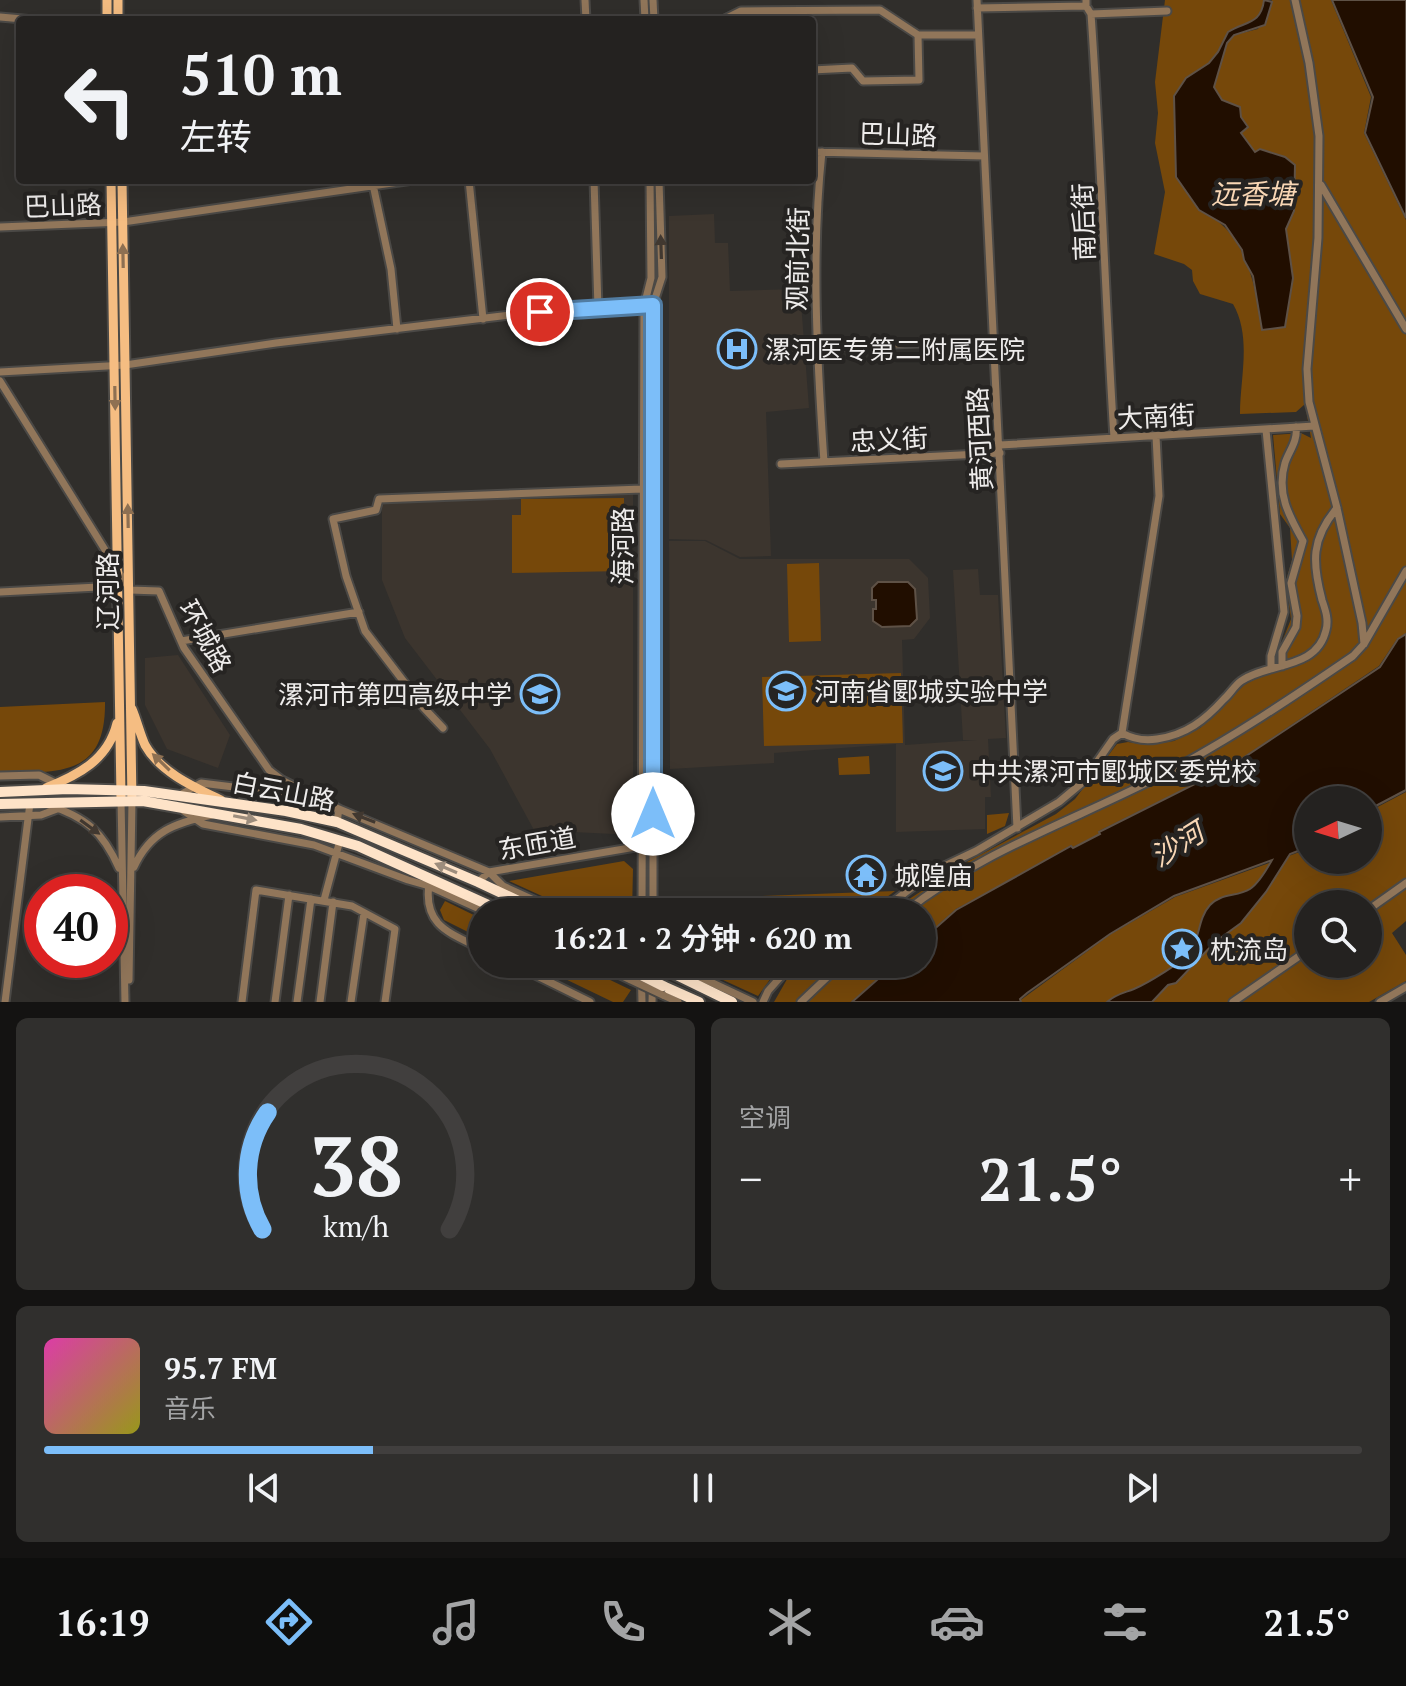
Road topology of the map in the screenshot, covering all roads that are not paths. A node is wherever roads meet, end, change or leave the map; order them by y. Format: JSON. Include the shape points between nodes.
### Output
{"nodes":[{"id":1,"x":1295,"y":0,"type":"edge"},
{"id":2,"x":1086,"y":3,"type":"edge"},
{"id":3,"x":977,"y":4,"type":"edge"},
{"id":4,"x":1167,"y":11,"type":"dead end"},
{"id":5,"x":1091,"y":14,"type":"junction"},
{"id":6,"x":731,"y":16,"type":"edge"},
{"id":7,"x":918,"y":35,"type":"junction"},
{"id":8,"x":978,"y":35,"type":"junction"},
{"id":9,"x":816,"y":70,"type":"edge"},
{"id":10,"x":816,"y":152,"type":"edge"},
{"id":11,"x":822,"y":152,"type":"junction"},
{"id":12,"x":984,"y":156,"type":"junction"},
{"id":13,"x":1320,"y":183,"type":"junction"},
{"id":14,"x":111,"y":184,"type":"edge"},
{"id":15,"x":122,"y":184,"type":"edge"},
{"id":16,"x":366,"y":184,"type":"edge"},
{"id":17,"x":372,"y":184,"type":"edge"},
{"id":18,"x":469,"y":184,"type":"edge"},
{"id":19,"x":594,"y":184,"type":"edge"},
{"id":20,"x":650,"y":184,"type":"edge"},
{"id":21,"x":659,"y":184,"type":"edge"},
{"id":22,"x":123,"y":222,"type":"junction"},
{"id":23,"x":112,"y":223,"type":"junction"},
{"id":24,"x":0,"y":227,"type":"edge"},
{"id":25,"x":648,"y":305,"type":"junction"},
{"id":26,"x":598,"y":308,"type":"junction"},
{"id":27,"x":483,"y":319,"type":"junction"},
{"id":28,"x":397,"y":329,"type":"junction"},
{"id":29,"x":1406,"y":329,"type":"edge"},
{"id":30,"x":993,"y":340,"type":"junction"},
{"id":31,"x":817,"y":347,"type":"junction"},
{"id":32,"x":125,"y":365,"type":"junction"},
{"id":33,"x":114,"y":366,"type":"junction"},
{"id":34,"x":0,"y":372,"type":"edge"},
{"id":35,"x":0,"y":381,"type":"edge"},
{"id":36,"x":1314,"y":426,"type":"junction"},
{"id":37,"x":1296,"y":427,"type":"junction"},
{"id":38,"x":1266,"y":430,"type":"junction"},
{"id":39,"x":1156,"y":436,"type":"junction"},
{"id":40,"x":1114,"y":438,"type":"junction"},
{"id":41,"x":1000,"y":449,"type":"junction"},
{"id":42,"x":824,"y":462,"type":"junction"},
{"id":43,"x":781,"y":464,"type":"dead end"},
{"id":44,"x":642,"y":489,"type":"junction"},
{"id":45,"x":1337,"y":508,"type":"junction"},
{"id":46,"x":1406,"y":571,"type":"edge"},
{"id":47,"x":117,"y":572,"type":"junction"},
{"id":48,"x":118,"y":586,"type":"junction"},
{"id":49,"x":130,"y":590,"type":"junction"},
{"id":50,"x":0,"y":592,"type":"edge"},
{"id":51,"x":359,"y":612,"type":"junction"},
{"id":52,"x":1362,"y":623,"type":"junction"},
{"id":53,"x":1375,"y":625,"type":"junction"},
{"id":54,"x":181,"y":641,"type":"junction"},
{"id":55,"x":1364,"y":644,"type":"junction"},
{"id":56,"x":1282,"y":666,"type":"junction"},
{"id":57,"x":1271,"y":668,"type":"junction"},
{"id":58,"x":124,"y":700,"type":"junction"},
{"id":59,"x":443,"y":728,"type":"dead end"},
{"id":60,"x":1122,"y":733,"type":"junction"},
{"id":61,"x":0,"y":776,"type":"edge"},
{"id":62,"x":57,"y":783,"type":"junction"},
{"id":63,"x":194,"y":787,"type":"junction"},
{"id":64,"x":0,"y":792,"type":"edge"},
{"id":65,"x":69,"y":795,"type":"junction"},
{"id":66,"x":126,"y":795,"type":"junction"},
{"id":67,"x":180,"y":795,"type":"junction"},
{"id":68,"x":36,"y":799,"type":"junction"},
{"id":69,"x":221,"y":800,"type":"junction"},
{"id":70,"x":0,"y":804,"type":"edge"},
{"id":71,"x":179,"y":807,"type":"junction"},
{"id":72,"x":57,"y":808,"type":"junction"},
{"id":73,"x":339,"y":809,"type":"junction"},
{"id":74,"x":218,"y":813,"type":"junction"},
{"id":75,"x":28,"y":815,"type":"junction"},
{"id":76,"x":0,"y":817,"type":"edge"},
{"id":77,"x":195,"y":819,"type":"junction"},
{"id":78,"x":337,"y":822,"type":"junction"},
{"id":79,"x":1017,"y":828,"type":"junction"},
{"id":80,"x":340,"y":840,"type":"junction"},
{"id":81,"x":653,"y":844,"type":"junction"},
{"id":82,"x":643,"y":846,"type":"junction"},
{"id":83,"x":336,"y":853,"type":"junction"},
{"id":84,"x":489,"y":872,"type":"junction"},
{"id":85,"x":122,"y":873,"type":"junction"},
{"id":86,"x":131,"y":873,"type":"junction"},
{"id":87,"x":430,"y":882,"type":"junction"},
{"id":88,"x":478,"y":882,"type":"junction"},
{"id":89,"x":1406,"y":883,"type":"edge"},
{"id":90,"x":289,"y":895,"type":"junction"},
{"id":91,"x":469,"y":898,"type":"edge"},
{"id":92,"x":512,"y":898,"type":"edge"},
{"id":93,"x":529,"y":898,"type":"edge"},
{"id":94,"x":642,"y":898,"type":"edge"},
{"id":95,"x":653,"y":898,"type":"edge"},
{"id":96,"x":898,"y":898,"type":"edge"},
{"id":97,"x":926,"y":898,"type":"edge"},
{"id":98,"x":311,"y":899,"type":"junction"},
{"id":99,"x":324,"y":900,"type":"junction"},
{"id":100,"x":1382,"y":900,"type":"edge"},
{"id":101,"x":333,"y":902,"type":"junction"},
{"id":102,"x":468,"y":902,"type":"edge"},
{"id":103,"x":364,"y":913,"type":"junction"},
{"id":104,"x":468,"y":942,"type":"edge"},
{"id":105,"x":1294,"y":960,"type":"edge"},
{"id":106,"x":541,"y":978,"type":"edge"},
{"id":107,"x":637,"y":978,"type":"edge"},
{"id":108,"x":641,"y":978,"type":"edge"},
{"id":109,"x":658,"y":978,"type":"edge"},
{"id":110,"x":686,"y":978,"type":"edge"},
{"id":111,"x":694,"y":978,"type":"edge"},
{"id":112,"x":780,"y":978,"type":"edge"},
{"id":113,"x":826,"y":978,"type":"edge"},
{"id":114,"x":1406,"y":987,"type":"edge"},
{"id":115,"x":663,"y":990,"type":"junction"},
{"id":116,"x":752,"y":1001,"type":"edge"},
{"id":117,"x":5,"y":1002,"type":"edge"},
{"id":118,"x":127,"y":1002,"type":"edge"},
{"id":119,"x":242,"y":1002,"type":"edge"},
{"id":120,"x":275,"y":1002,"type":"edge"},
{"id":121,"x":297,"y":1002,"type":"edge"},
{"id":122,"x":320,"y":1002,"type":"edge"},
{"id":123,"x":351,"y":1002,"type":"edge"},
{"id":124,"x":385,"y":1002,"type":"edge"},
{"id":125,"x":590,"y":1002,"type":"edge"},
{"id":126,"x":642,"y":1002,"type":"edge"},
{"id":127,"x":652,"y":1002,"type":"edge"},
{"id":128,"x":678,"y":1002,"type":"edge"},
{"id":129,"x":699,"y":1002,"type":"edge"},
{"id":130,"x":732,"y":1002,"type":"edge"},
{"id":131,"x":763,"y":1002,"type":"edge"},
{"id":132,"x":801,"y":1002,"type":"edge"},
{"id":133,"x":1233,"y":1002,"type":"edge"},
{"id":134,"x":1380,"y":1002,"type":"edge"}],
"edges":[{"from":1,"to":13,"type":"street","via":[[1318,123]]},
{"from":2,"to":3,"type":"street"},
{"from":2,"to":5,"type":"street","name":"南后街"},
{"from":3,"to":8,"type":"street","name":"黄河西路"},
{"from":4,"to":5,"type":"street"},
{"from":5,"to":40,"type":"street","name":"南后街"},
{"from":6,"to":7,"type":"street","via":[[741,11],[880,10]]},
{"from":7,"to":8,"type":"street"},
{"from":7,"to":9,"type":"street","via":[[919,80],[863,81],[852,68]]},
{"from":8,"to":12,"type":"street","name":"黄河西路"},
{"from":10,"to":11,"type":"street","name":"巴山路"},
{"from":11,"to":12,"type":"street","name":"巴山路"},
{"from":11,"to":31,"type":"street","name":"观前北街","via":[[816,209]]},
{"from":12,"to":30,"type":"street","name":"黄河西路"},
{"from":13,"to":29,"type":"street"},
{"from":13,"to":36,"type":"street","via":[[1307,369]]},
{"from":14,"to":23,"type":"main road","name":"辽河路"},
{"from":15,"to":22,"type":"main road","name":"辽河路"},
{"from":16,"to":22,"type":"street","name":"巴山路"},
{"from":17,"to":28,"type":"street","via":[[391,269]]},
{"from":18,"to":27,"type":"street"},
{"from":19,"to":26,"type":"street"},
{"from":20,"to":25,"type":"street","name":"海河路"},
{"from":25,"to":21,"type":"street","name":"海河路","one_way":true,"via":[[662,277]]},
{"from":22,"to":23,"type":"street","name":"巴山路"},
{"from":32,"to":22,"type":"main road","name":"辽河路","one_way":true},
{"from":23,"to":24,"type":"street","name":"巴山路"},
{"from":23,"to":33,"type":"main road","name":"辽河路"},
{"from":25,"to":26,"type":"street"},
{"from":25,"to":44,"type":"street","name":"海河路"},
{"from":25,"to":81,"type":"street","name":"海河路"},
{"from":26,"to":27,"type":"street"},
{"from":27,"to":28,"type":"street"},
{"from":28,"to":32,"type":"street"},
{"from":30,"to":31,"type":"street"},
{"from":30,"to":41,"type":"street","name":"黄河西路"},
{"from":31,"to":42,"type":"street","name":"观前北街"},
{"from":32,"to":33,"type":"street"},
{"from":49,"to":32,"type":"main road","name":"辽河路","one_way":true},
{"from":33,"to":34,"type":"street"},
{"from":33,"to":47,"type":"main road","name":"辽河路","one_way":true},
{"from":35,"to":47,"type":"street"},
{"from":36,"to":37,"type":"street","name":"大南街"},
{"from":36,"to":45,"type":"street"},
{"from":37,"to":38,"type":"street","name":"大南街"},
{"from":37,"to":56,"type":"street","via":[[1285,463],[1283,496],[1303,541],[1291,583],[1296,627],[1282,652]]},
{"from":38,"to":39,"type":"street","name":"大南街"},
{"from":38,"to":57,"type":"street","via":[[1284,612]]},
{"from":39,"to":40,"type":"street","name":"大南街"},
{"from":39,"to":60,"type":"street","via":[[1159,496]]},
{"from":40,"to":41,"type":"street","name":"大南街"},
{"from":41,"to":42,"type":"street","name":"忠义街"},
{"from":41,"to":79,"type":"street","name":"黄河西路"},
{"from":42,"to":43,"type":"street","name":"忠义街"},
{"from":44,"to":51,"type":"street","via":[[379,499],[376,510],[333,519]]},
{"from":44,"to":82,"type":"street","name":"海河路"},
{"from":45,"to":52,"type":"street"},
{"from":45,"to":56,"type":"street","via":[[1323,524],[1314,567],[1326,630],[1309,655]]},
{"from":46,"to":53,"type":"street"},
{"from":47,"to":48,"type":"main road","name":"辽河路"},
{"from":47,"to":49,"type":"street"},
{"from":48,"to":50,"type":"street"},
{"from":48,"to":58,"type":"main road","name":"辽河路"},
{"from":49,"to":54,"type":"street","name":"环城路","via":[[159,591]]},
{"from":49,"to":58,"type":"main road","name":"辽河路"},
{"from":51,"to":54,"type":"street"},
{"from":51,"to":59,"type":"street","via":[[365,631]]},
{"from":52,"to":53,"type":"street"},
{"from":52,"to":55,"type":"street"},
{"from":53,"to":55,"type":"street"},
{"from":54,"to":73,"type":"street","name":"环城路","via":[[269,770]]},
{"from":55,"to":97,"type":"street","via":[[1273,711],[1191,759],[955,878]]},
{"from":56,"to":57,"type":"street"},
{"from":57,"to":60,"type":"street","via":[[1240,682],[1202,722],[1173,737],[1148,740]]},
{"from":58,"to":62,"type":"main road","via":[[116,728],[98,758]]},
{"from":63,"to":58,"type":"main road","one_way":true,"via":[[161,765]]},
{"from":58,"to":66,"type":"main road","name":"辽河路"},
{"from":60,"to":79,"type":"street","via":[[1083,782]]},
{"from":61,"to":62,"type":"street","via":[[39,775]]},
{"from":62,"to":65,"type":"street"},
{"from":62,"to":68,"type":"main road"},
{"from":63,"to":67,"type":"street"},
{"from":63,"to":69,"type":"main road"},
{"from":63,"to":73,"type":"street","via":[[201,783],[258,790]]},
{"from":64,"to":68,"type":"highway","name":"白云山路"},
{"from":65,"to":66,"type":"highway","name":"白云山路"},
{"from":65,"to":68,"type":"highway","name":"白云山路"},
{"from":65,"to":72,"type":"street"},
{"from":66,"to":67,"type":"highway","name":"白云山路"},
{"from":66,"to":71,"type":"highway","name":"白云山路"},
{"from":66,"to":85,"type":"street","name":"辽河路"},
{"from":66,"to":86,"type":"street","name":"辽河路"},
{"from":67,"to":69,"type":"highway","name":"白云山路"},
{"from":68,"to":70,"type":"highway","name":"白云山路"},
{"from":68,"to":72,"type":"street"},
{"from":68,"to":75,"type":"street"},
{"from":69,"to":78,"type":"highway","name":"白云山路"},
{"from":71,"to":74,"type":"highway","name":"白云山路"},
{"from":71,"to":77,"type":"street"},
{"from":72,"to":75,"type":"street"},
{"from":72,"to":85,"type":"street","one_way":true,"via":[[98,832]]},
{"from":73,"to":78,"type":"street"},
{"from":84,"to":73,"type":"street","one_way":true},
{"from":74,"to":77,"type":"street"},
{"from":74,"to":80,"type":"highway","name":"白云山路","one_way":true},
{"from":75,"to":76,"type":"street"},
{"from":75,"to":117,"type":"street"},
{"from":77,"to":83,"type":"street"},
{"from":77,"to":86,"type":"street","via":[[154,837]]},
{"from":88,"to":78,"type":"highway","name":"白云山路","one_way":true},
{"from":79,"to":96,"type":"street","via":[[932,872]]},
{"from":80,"to":83,"type":"street"},
{"from":80,"to":87,"type":"highway","name":"白云山路"},
{"from":81,"to":82,"type":"street","name":"东匝道"},
{"from":81,"to":95,"type":"street","name":"海河路"},
{"from":82,"to":84,"type":"street","name":"东匝道"},
{"from":82,"to":94,"type":"street","name":"海河路"},
{"from":83,"to":87,"type":"street"},
{"from":83,"to":99,"type":"street"},
{"from":84,"to":88,"type":"street","name":"东匝道"},
{"from":84,"to":93,"type":"street","via":[[503,886]]},
{"from":85,"to":118,"type":"street","name":"辽河路"},
{"from":86,"to":118,"type":"street","name":"辽河路"},
{"from":87,"to":91,"type":"highway","name":"白云山路"},
{"from":87,"to":102,"type":"street"},
{"from":87,"to":104,"type":"street","via":[[431,913],[443,929]]},
{"from":88,"to":92,"type":"highway","name":"白云山路"},
{"from":89,"to":100,"type":"street"},
{"from":90,"to":98,"type":"street"},
{"from":90,"to":119,"type":"street","via":[[256,890]]},
{"from":90,"to":120,"type":"street"},
{"from":98,"to":99,"type":"street"},
{"from":98,"to":121,"type":"street"},
{"from":99,"to":101,"type":"street"},
{"from":101,"to":103,"type":"street"},
{"from":101,"to":122,"type":"street"},
{"from":103,"to":123,"type":"street"},
{"from":103,"to":124,"type":"street","via":[[395,929]]},
{"from":105,"to":133,"type":"street"},
{"from":106,"to":125,"type":"street"},
{"from":107,"to":115,"type":"highway","bridge":true},
{"from":108,"to":126,"type":"street"},
{"from":109,"to":127,"type":"street"},
{"from":110,"to":130,"type":"highway"},
{"from":111,"to":116,"type":"street"},
{"from":112,"to":131,"type":"street"},
{"from":113,"to":132,"type":"street"},
{"from":114,"to":134,"type":"street"},
{"from":115,"to":128,"type":"street"},
{"from":115,"to":129,"type":"highway"}]}
